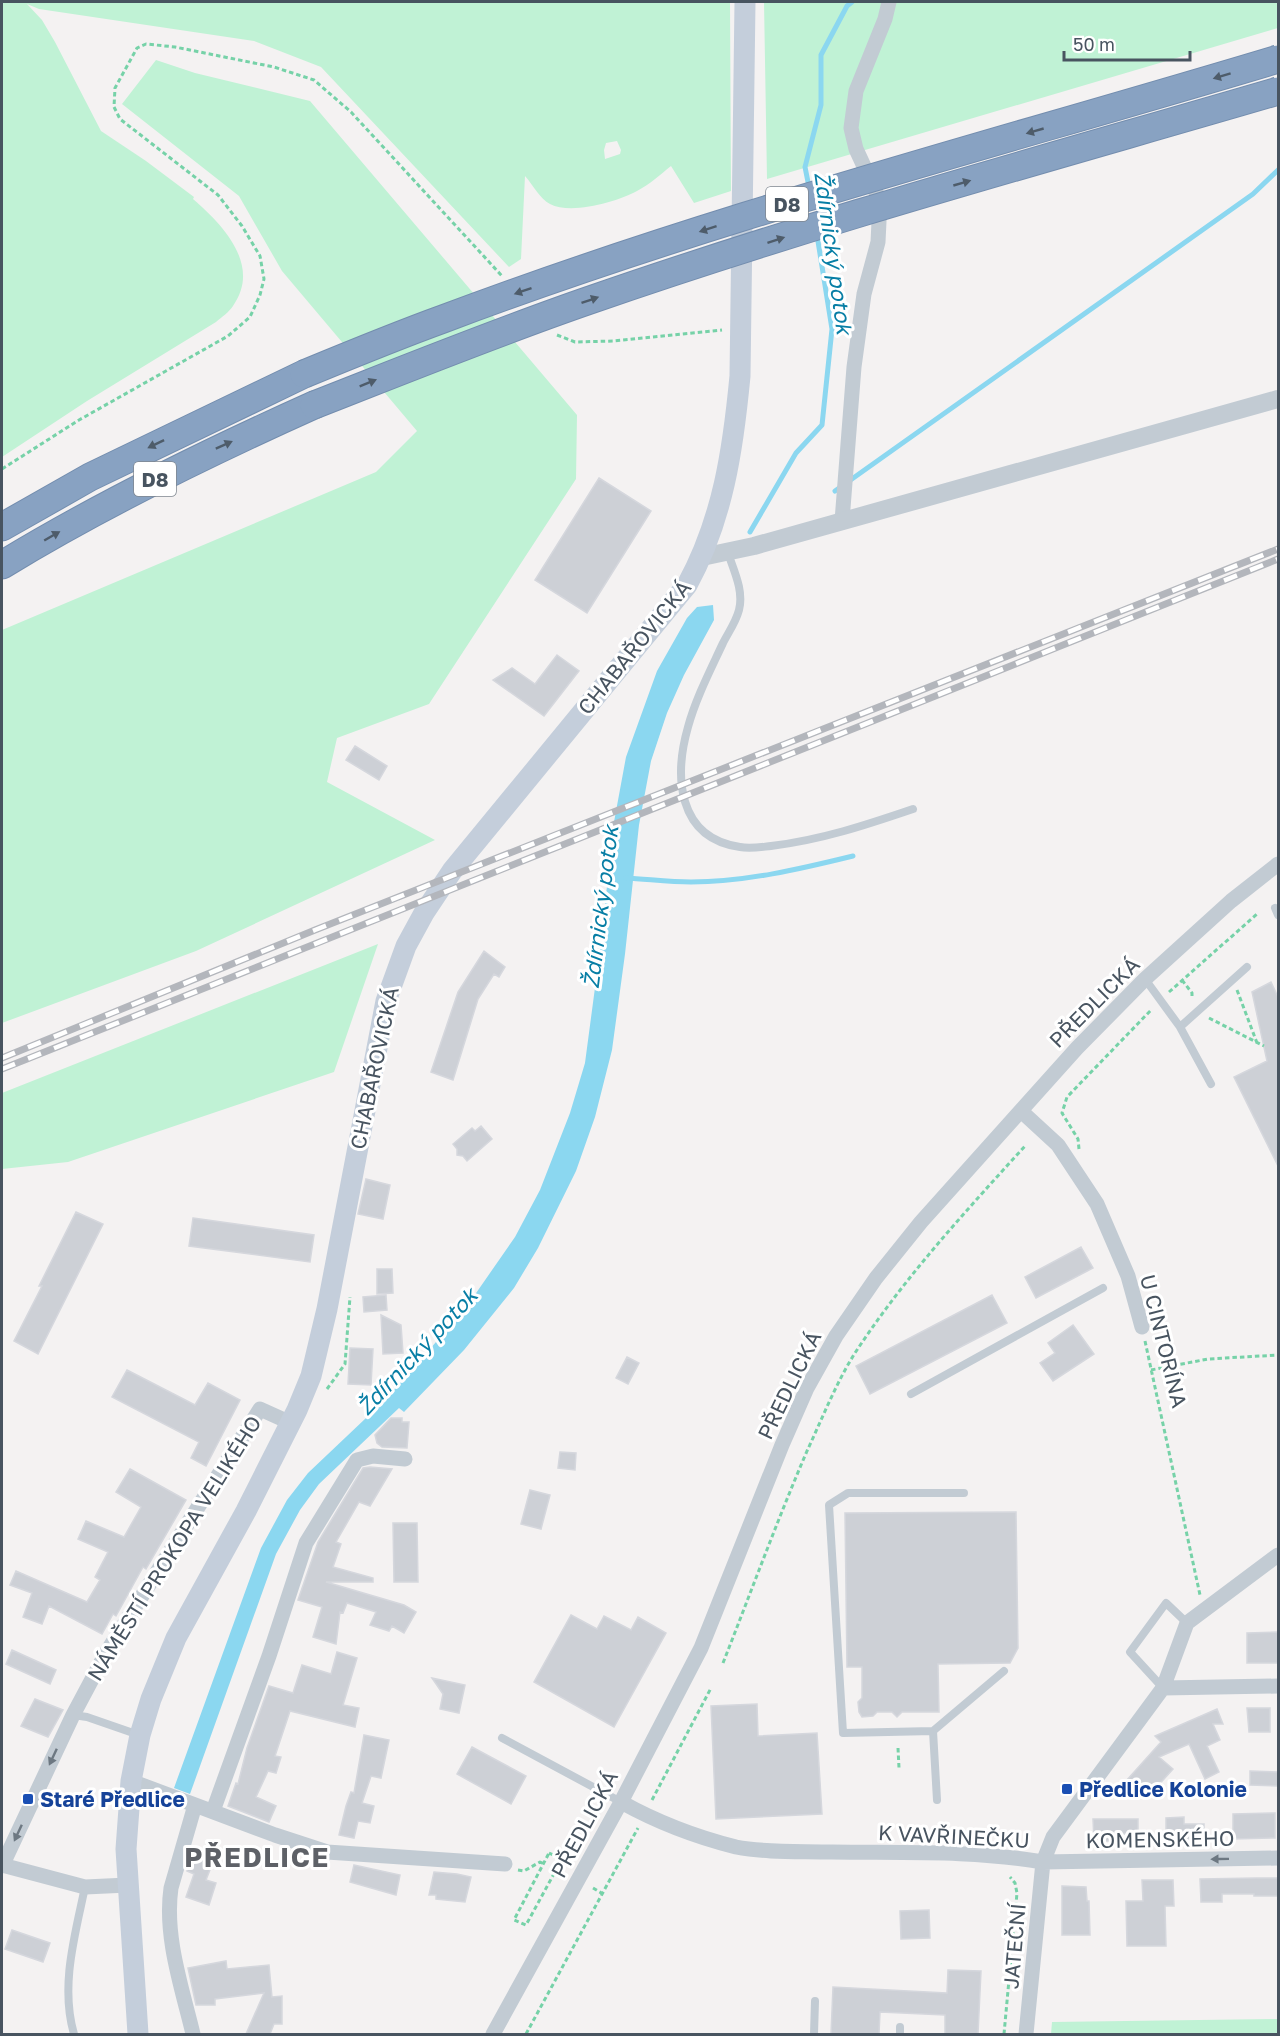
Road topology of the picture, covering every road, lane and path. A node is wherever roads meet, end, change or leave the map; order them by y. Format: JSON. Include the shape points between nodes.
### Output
{"nodes":[{"id":1,"x":745,"y":2,"type":"edge"},
{"id":2,"x":889,"y":2,"type":"edge"},
{"id":3,"x":1278,"y":59,"type":"edge"},
{"id":4,"x":1278,"y":91,"type":"edge"},
{"id":5,"x":506,"y":280,"type":"dead end"},
{"id":6,"x":742,"y":331,"type":"junction"},
{"id":7,"x":551,"y":333,"type":"dead end"},
{"id":8,"x":1278,"y":399,"type":"edge"},
{"id":9,"x":2,"y":469,"type":"edge"},
{"id":10,"x":843,"y":512,"type":"junction"},
{"id":11,"x":2,"y":527,"type":"edge"},
{"id":12,"x":728,"y":551,"type":"junction"},
{"id":13,"x":702,"y":557,"type":"junction"},
{"id":14,"x":2,"y":566,"type":"edge"},
{"id":15,"x":913,"y":809,"type":"dead end"},
{"id":16,"x":1278,"y":864,"type":"edge"},
{"id":17,"x":1257,"y":914,"type":"dead end"},
{"id":18,"x":1247,"y":967,"type":"dead end"},
{"id":19,"x":1145,"y":979,"type":"junction"},
{"id":20,"x":1182,"y":980,"type":"junction"},
{"id":21,"x":1234,"y":983,"type":"dead end"},
{"id":22,"x":1168,"y":993,"type":"dead end"},
{"id":23,"x":1192,"y":1000,"type":"dead end"},
{"id":24,"x":1158,"y":1003,"type":"dead end"},
{"id":25,"x":1209,"y":1018,"type":"dead end"},
{"id":26,"x":1180,"y":1027,"type":"junction"},
{"id":27,"x":1257,"y":1043,"type":"junction"},
{"id":28,"x":1263,"y":1046,"type":"dead end"},
{"id":29,"x":1211,"y":1084,"type":"dead end"},
{"id":30,"x":1021,"y":1111,"type":"junction"},
{"id":31,"x":1025,"y":1146,"type":"dead end"},
{"id":32,"x":1077,"y":1153,"type":"dead end"},
{"id":33,"x":1103,"y":1288,"type":"dead end"},
{"id":34,"x":348,"y":1324,"type":"dead end"},
{"id":35,"x":1142,"y":1327,"type":"joint"},
{"id":36,"x":1278,"y":1355,"type":"edge"},
{"id":37,"x":1151,"y":1370,"type":"junction"},
{"id":38,"x":326,"y":1390,"type":"dead end"},
{"id":39,"x":911,"y":1394,"type":"dead end"},
{"id":40,"x":291,"y":1423,"type":"junction"},
{"id":41,"x":405,"y":1460,"type":"dead end"},
{"id":42,"x":964,"y":1493,"type":"dead end"},
{"id":43,"x":1278,"y":1555,"type":"edge"},
{"id":44,"x":1204,"y":1610,"type":"junction"},
{"id":45,"x":1187,"y":1623,"type":"junction"},
{"id":46,"x":723,"y":1663,"type":"dead end"},
{"id":47,"x":1005,"y":1671,"type":"dead end"},
{"id":48,"x":1278,"y":1686,"type":"edge"},
{"id":49,"x":711,"y":1688,"type":"dead end"},
{"id":50,"x":1163,"y":1688,"type":"junction"},
{"id":51,"x":73,"y":1715,"type":"junction"},
{"id":52,"x":933,"y":1731,"type":"junction"},
{"id":53,"x":140,"y":1735,"type":"junction"},
{"id":54,"x":502,"y":1738,"type":"dead end"},
{"id":55,"x":898,"y":1748,"type":"dead end"},
{"id":56,"x":898,"y":1768,"type":"dead end"},
{"id":57,"x":131,"y":1781,"type":"junction"},
{"id":58,"x":936,"y":1800,"type":"dead end"},
{"id":59,"x":651,"y":1801,"type":"dead end"},
{"id":60,"x":621,"y":1802,"type":"junction"},
{"id":61,"x":195,"y":1805,"type":"junction"},
{"id":62,"x":213,"y":1811,"type":"junction"},
{"id":63,"x":640,"y":1824,"type":"dead end"},
{"id":64,"x":1278,"y":1857,"type":"edge"},
{"id":65,"x":1043,"y":1862,"type":"junction"},
{"id":66,"x":544,"y":1864,"type":"junction"},
{"id":67,"x":2,"y":1866,"type":"edge"},
{"id":68,"x":510,"y":1867,"type":"joint"},
{"id":69,"x":556,"y":1870,"type":"junction"},
{"id":70,"x":562,"y":1872,"type":"dead end"},
{"id":71,"x":1010,"y":1876,"type":"dead end"},
{"id":72,"x":128,"y":1885,"type":"junction"},
{"id":73,"x":85,"y":1887,"type":"junction"},
{"id":74,"x":593,"y":1888,"type":"dead end"},
{"id":75,"x":603,"y":1894,"type":"junction"},
{"id":76,"x":815,"y":2001,"type":"dead end"},
{"id":77,"x":74,"y":2034,"type":"edge"},
{"id":78,"x":138,"y":2034,"type":"edge"},
{"id":79,"x":193,"y":2034,"type":"edge"},
{"id":80,"x":493,"y":2034,"type":"edge"},
{"id":81,"x":526,"y":2034,"type":"edge"},
{"id":82,"x":814,"y":2034,"type":"edge"},
{"id":83,"x":1004,"y":2034,"type":"edge"},
{"id":84,"x":1026,"y":2034,"type":"edge"}],
"edges":[{"from":1,"to":6,"type":"main road","name":"CHABAŘOVICKÁ"},
{"from":2,"to":10,"type":"street","via":[[856,91],[851,128],[856,149],[880,201],[879,242],[864,294],[854,367]]},
{"from":3,"to":11,"type":"highway","number":"D8","one_way":true,"bridge":true,"via":[[721,225],[443,318],[304,374],[90,477]]},
{"from":14,"to":4,"type":"highway","number":"D8","one_way":true,"bridge":true,"via":[[110,502],[211,451],[453,349],[592,299],[869,210]]},
{"from":5,"to":9,"type":"path","via":[[351,112],[314,80],[274,67],[146,44],[137,48],[115,88],[114,107],[120,119],[218,195],[260,256],[264,279],[260,295],[250,317],[228,336],[79,420]]},
{"from":6,"to":7,"type":"path","via":[[575,342]]},
{"from":6,"to":13,"type":"main road","name":"CHABAŘOVICKÁ","via":[[736,421],[728,470]]},
{"from":8,"to":10,"type":"street"},
{"from":10,"to":12,"type":"street"},
{"from":12,"to":13,"type":"street"},
{"from":12,"to":15,"type":"lane","via":[[741,593],[739,611],[688,726],[680,771],[683,800],[690,815],[709,836],[741,848],[792,843],[854,830]]},
{"from":13,"to":40,"type":"main road","name":"CHABAŘOVICKÁ","via":[[665,613],[452,871],[406,946],[380,1027],[320,1344]]},
{"from":16,"to":19,"type":"street","name":"PŘEDLICKÁ"},
{"from":17,"to":20,"type":"path"},
{"from":18,"to":26,"type":"lane"},
{"from":19,"to":26,"type":"lane"},
{"from":19,"to":30,"type":"street","name":"PŘEDLICKÁ"},
{"from":20,"to":22,"type":"path"},
{"from":20,"to":23,"type":"path"},
{"from":21,"to":27,"type":"path"},
{"from":24,"to":32,"type":"path","via":[[1067,1097],[1062,1113],[1078,1139]]},
{"from":25,"to":27,"type":"path"},
{"from":26,"to":29,"type":"lane"},
{"from":27,"to":28,"type":"path"},
{"from":30,"to":35,"type":"street","name":"U CINTORÍNA","via":[[1058,1144],[1097,1204],[1128,1276]]},
{"from":30,"to":60,"type":"street","name":"PŘEDLICKÁ","via":[[921,1222],[836,1336],[782,1445],[701,1648]]},
{"from":31,"to":46,"type":"path","via":[[907,1280],[854,1355],[795,1479]]},
{"from":33,"to":39,"type":"lane"},
{"from":34,"to":38,"type":"path","via":[[345,1364]]},
{"from":35,"to":37,"type":"path","name":"U CINTORÍNA"},
{"from":36,"to":37,"type":"path","via":[[1208,1359]]},
{"from":37,"to":44,"type":"path","name":"U CINTORÍNA"},
{"from":40,"to":51,"type":"street","name":"NÁMĚSTÍ PROKOPA VELIKÉHO","via":[[260,1409],[106,1653]]},
{"from":40,"to":53,"type":"main road","name":"NÁMĚSTÍ PROKOPA VELIKÉHO","via":[[176,1638]]},
{"from":41,"to":62,"type":"street","via":[[373,1456],[357,1460],[306,1543]]},
{"from":42,"to":52,"type":"lane","via":[[848,1493],[830,1505],[843,1732]]},
{"from":43,"to":44,"type":"street"},
{"from":44,"to":45,"type":"street"},
{"from":45,"to":50,"type":"street","name":"K VAVŘINEČKU"},
{"from":45,"to":50,"type":"lane","via":[[1166,1603],[1130,1652]]},
{"from":47,"to":52,"type":"lane"},
{"from":48,"to":50,"type":"street"},
{"from":49,"to":59,"type":"path"},
{"from":50,"to":65,"type":"street","name":"K VAVŘINEČKU","via":[[1053,1837]]},
{"from":51,"to":53,"type":"lane"},
{"from":51,"to":67,"type":"street","name":"NÁMĚSTÍ PROKOPA VELIKÉHO","one_way":true},
{"from":52,"to":58,"type":"lane"},
{"from":53,"to":57,"type":"main road","name":"NÁMĚSTÍ PROKOPA VELIKÉHO"},
{"from":54,"to":60,"type":"lane"},
{"from":55,"to":56,"type":"path"},
{"from":57,"to":61,"type":"street"},
{"from":57,"to":72,"type":"main road","name":"NÁMĚSTÍ PROKOPA VELIKÉHO","via":[[126,1849]]},
{"from":60,"to":65,"type":"street","name":"K VAVŘINEČKU","via":[[697,1836],[738,1847],[994,1855]]},
{"from":60,"to":80,"type":"street","name":"PŘEDLICKÁ"},
{"from":61,"to":62,"type":"street"},
{"from":61,"to":79,"type":"street","via":[[169,1901],[174,1948]]},
{"from":62,"to":68,"type":"street","via":[[327,1851]]},
{"from":63,"to":75,"type":"path"},
{"from":64,"to":65,"type":"street","name":"KOMENSKÉHO","one_way":true},
{"from":65,"to":84,"type":"street","name":"JATEČNÍ"},
{"from":66,"to":68,"type":"path","via":[[540,1862],[524,1871]]},
{"from":66,"to":69,"type":"path","via":[[549,1853],[562,1859]]},
{"from":66,"to":69,"type":"path","via":[[514,1920],[526,1925]]},
{"from":67,"to":73,"type":"street","name":"NÁMĚSTÍ PROKOPA VELIKÉHO"},
{"from":69,"to":70,"type":"path"},
{"from":71,"to":83,"type":"path","via":[[1017,1893]]},
{"from":72,"to":73,"type":"street","name":"NÁMĚSTÍ PROKOPA VELIKÉHO"},
{"from":72,"to":78,"type":"main road"},
{"from":73,"to":77,"type":"lane","via":[[70,1957],[69,2015]]},
{"from":74,"to":75,"type":"path"},
{"from":75,"to":81,"type":"path"},
{"from":76,"to":82,"type":"lane"}]}
